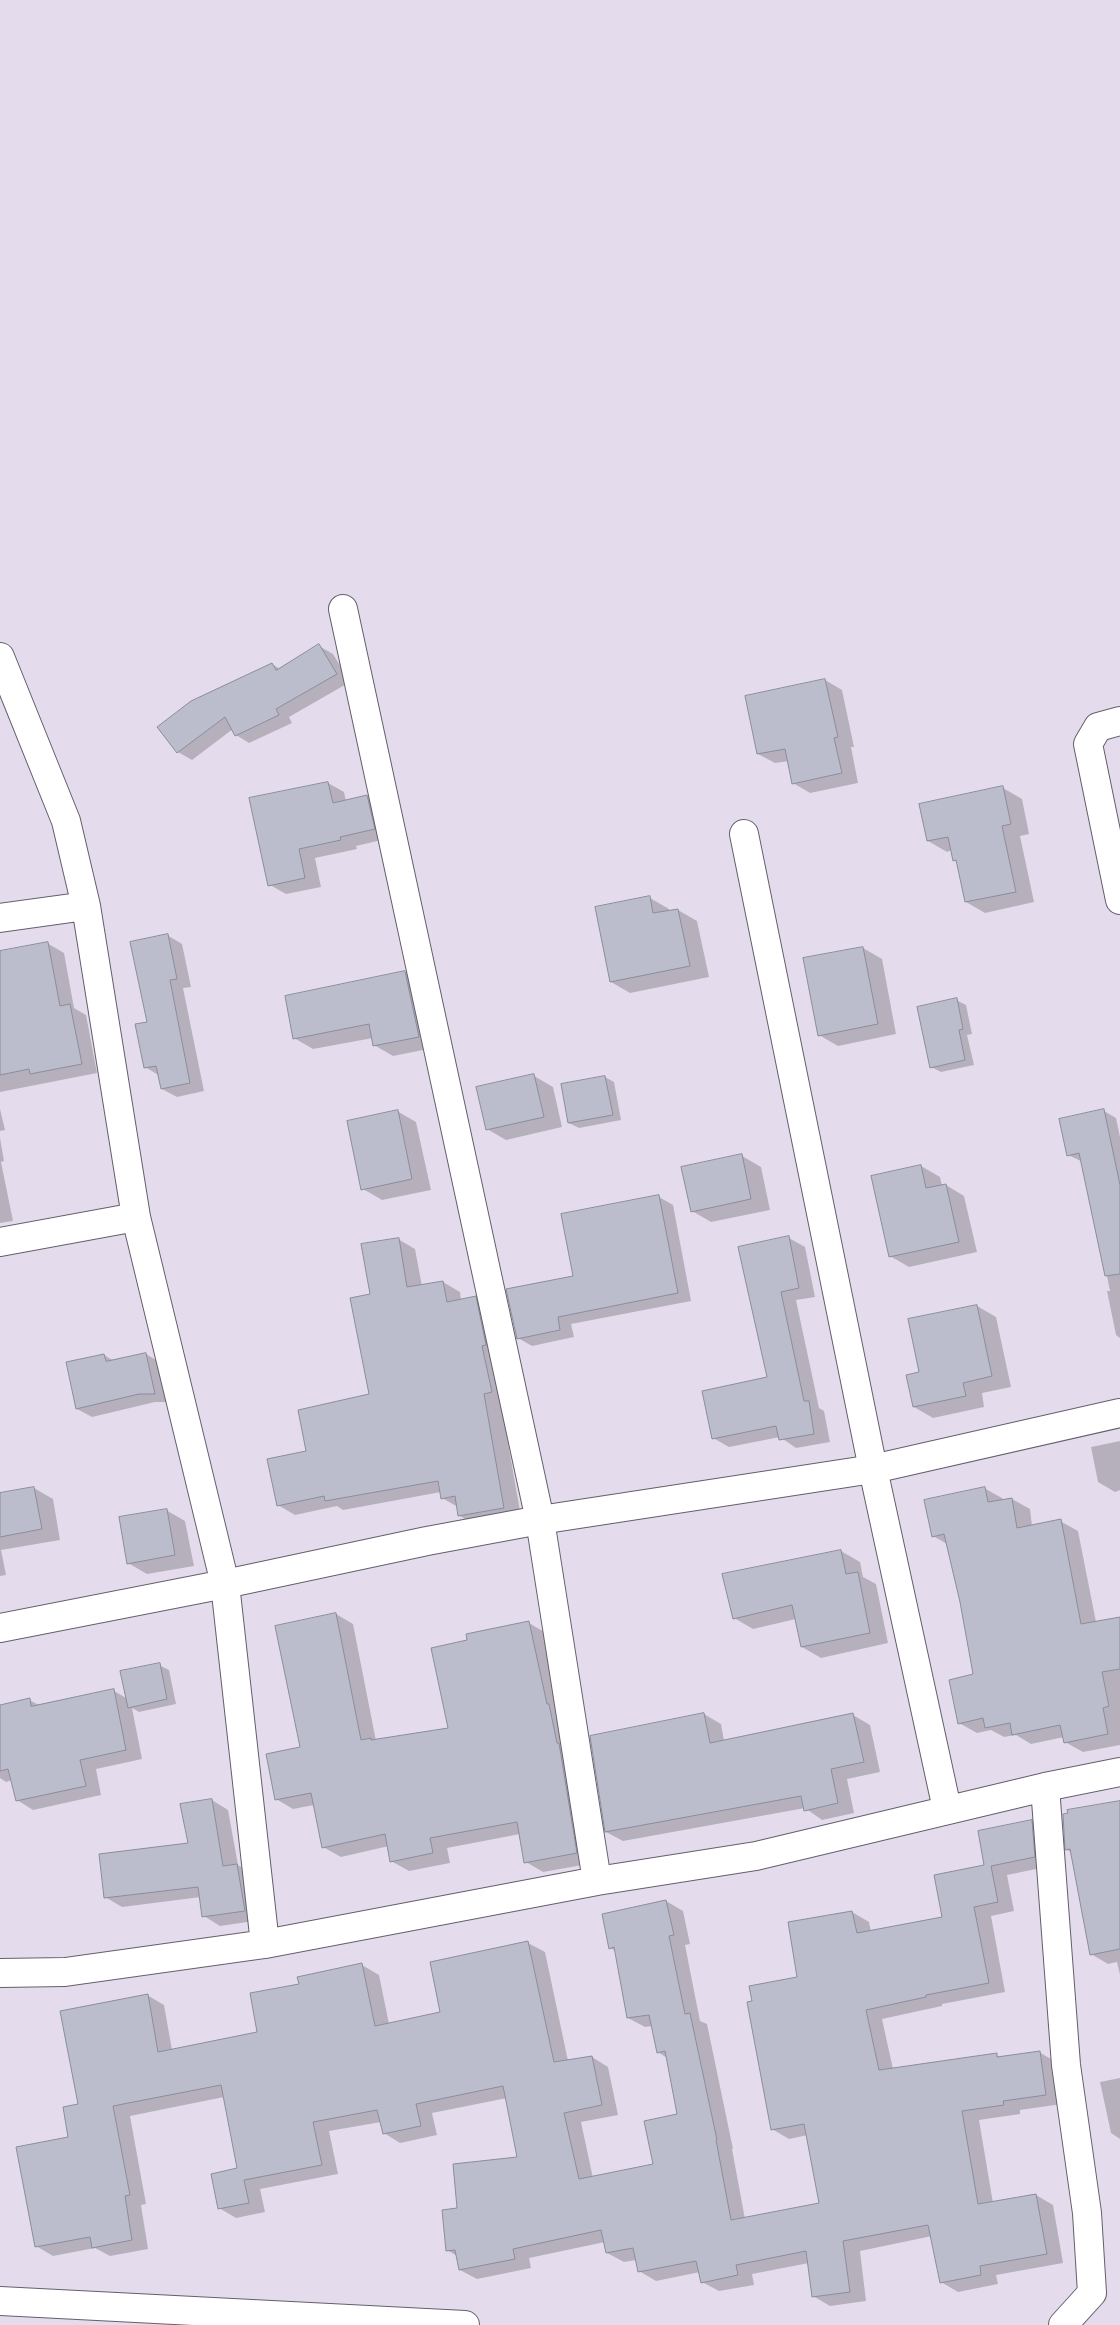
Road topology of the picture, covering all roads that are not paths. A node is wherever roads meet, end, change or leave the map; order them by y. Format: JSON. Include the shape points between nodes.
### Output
{"nodes":[{"id":1,"x":343,"y":609,"type":"dead end"},
{"id":2,"x":0,"y":657,"type":"edge"},
{"id":3,"x":1120,"y":721,"type":"edge"},
{"id":4,"x":744,"y":834,"type":"dead end"},
{"id":5,"x":1120,"y":900,"type":"edge"},
{"id":6,"x":86,"y":906,"type":"junction"},
{"id":7,"x":0,"y":918,"type":"edge"},
{"id":8,"x":136,"y":1217,"type":"junction"},
{"id":9,"x":0,"y":1242,"type":"edge"},
{"id":10,"x":1120,"y":1413,"type":"edge"},
{"id":11,"x":873,"y":1469,"type":"junction"},
{"id":12,"x":540,"y":1520,"type":"junction"},
{"id":13,"x":225,"y":1584,"type":"junction"},
{"id":14,"x":0,"y":1628,"type":"edge"},
{"id":15,"x":1120,"y":1772,"type":"edge"},
{"id":16,"x":1045,"y":1787,"type":"junction"},
{"id":17,"x":948,"y":1809,"type":"junction"},
{"id":18,"x":597,"y":1880,"type":"junction"},
{"id":19,"x":266,"y":1944,"type":"junction"},
{"id":20,"x":0,"y":1973,"type":"edge"},
{"id":21,"x":0,"y":2301,"type":"edge"},
{"id":22,"x":204,"y":2318,"type":"edge"},
{"id":23,"x":465,"y":2325,"type":"edge"},
{"id":24,"x":1063,"y":2325,"type":"edge"}],
"edges":[{"from":1,"to":12,"type":"street"},
{"from":2,"to":6,"type":"street","via":[[66,821]]},
{"from":3,"to":5,"type":"street","via":[[1098,727],[1088,744]]},
{"from":4,"to":11,"type":"street"},
{"from":6,"to":7,"type":"street"},
{"from":6,"to":8,"type":"street"},
{"from":8,"to":9,"type":"street"},
{"from":8,"to":13,"type":"street"},
{"from":10,"to":11,"type":"street"},
{"from":11,"to":12,"type":"street"},
{"from":11,"to":17,"type":"street"},
{"from":12,"to":13,"type":"street"},
{"from":12,"to":18,"type":"street"},
{"from":13,"to":14,"type":"street"},
{"from":13,"to":19,"type":"street"},
{"from":15,"to":16,"type":"street"},
{"from":16,"to":17,"type":"street"},
{"from":16,"to":24,"type":"street","via":[[1066,2065],[1087,2214],[1092,2293]]},
{"from":17,"to":18,"type":"street","via":[[756,1856]]},
{"from":18,"to":19,"type":"street"},
{"from":19,"to":20,"type":"street","via":[[65,1972]]},
{"from":21,"to":22,"type":"street"},
{"from":22,"to":23,"type":"street"}]}
